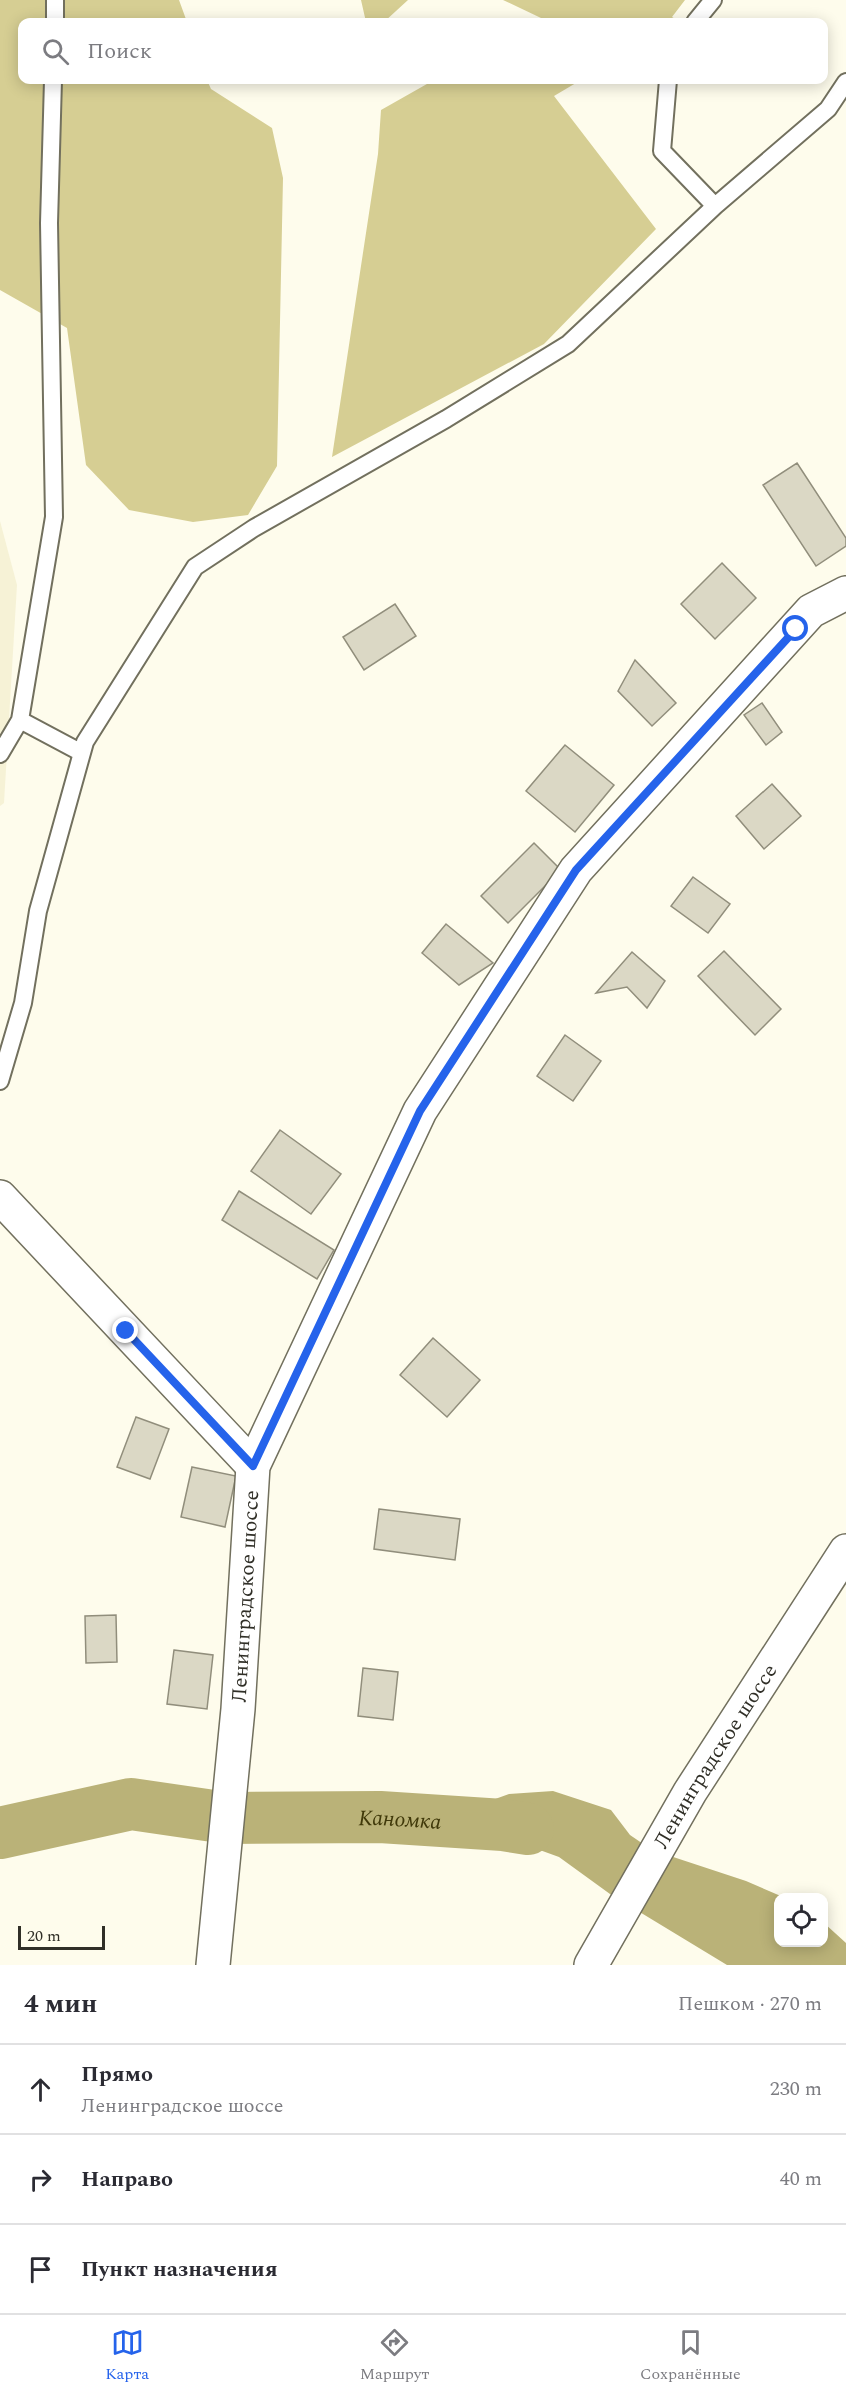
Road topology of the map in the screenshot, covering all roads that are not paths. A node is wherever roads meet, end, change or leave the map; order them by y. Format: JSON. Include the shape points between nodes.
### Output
{"nodes":[{"id":1,"x":55,"y":0,"type":"edge"},
{"id":2,"x":713,"y":0,"type":"edge"},
{"id":3,"x":55,"y":18,"type":"edge"},
{"id":4,"x":698,"y":18,"type":"edge"},
{"id":5,"x":846,"y":82,"type":"edge"},
{"id":6,"x":53,"y":84,"type":"edge"},
{"id":7,"x":668,"y":84,"type":"edge"},
{"id":8,"x":715,"y":206,"type":"junction"},
{"id":9,"x":846,"y":593,"type":"edge"},
{"id":10,"x":20,"y":720,"type":"junction"},
{"id":11,"x":82,"y":753,"type":"junction"},
{"id":12,"x":0,"y":754,"type":"edge"},
{"id":13,"x":0,"y":1082,"type":"edge"},
{"id":14,"x":0,"y":1197,"type":"edge"},
{"id":15,"x":253,"y":1466,"type":"junction"},
{"id":16,"x":846,"y":1551,"type":"edge"},
{"id":17,"x":594,"y":1960,"type":"edge"},
{"id":18,"x":213,"y":1965,"type":"edge"}],
"edges":[{"from":1,"to":3,"type":"lane"},
{"from":2,"to":4,"type":"lane"},
{"from":5,"to":8,"type":"lane","via":[[828,110]]},
{"from":6,"to":10,"type":"lane","via":[[49,223],[54,517]]},
{"from":7,"to":8,"type":"lane","via":[[662,151]]},
{"from":8,"to":11,"type":"lane","via":[[568,344],[446,419],[254,528],[195,567],[85,742]]},
{"from":9,"to":15,"type":"street","name":"Ленинградское шоссе","via":[[811,612],[576,870],[420,1111]]},
{"from":10,"to":11,"type":"lane"},
{"from":10,"to":12,"type":"lane"},
{"from":11,"to":13,"type":"lane","via":[[38,911],[23,1002]]},
{"from":14,"to":15,"type":"street"},
{"from":15,"to":18,"type":"street","name":"Ленинградское шоссе","via":[[238,1709]]},
{"from":16,"to":17,"type":"street","name":"Ленинградское шоссе","via":[[690,1792]]}]}
